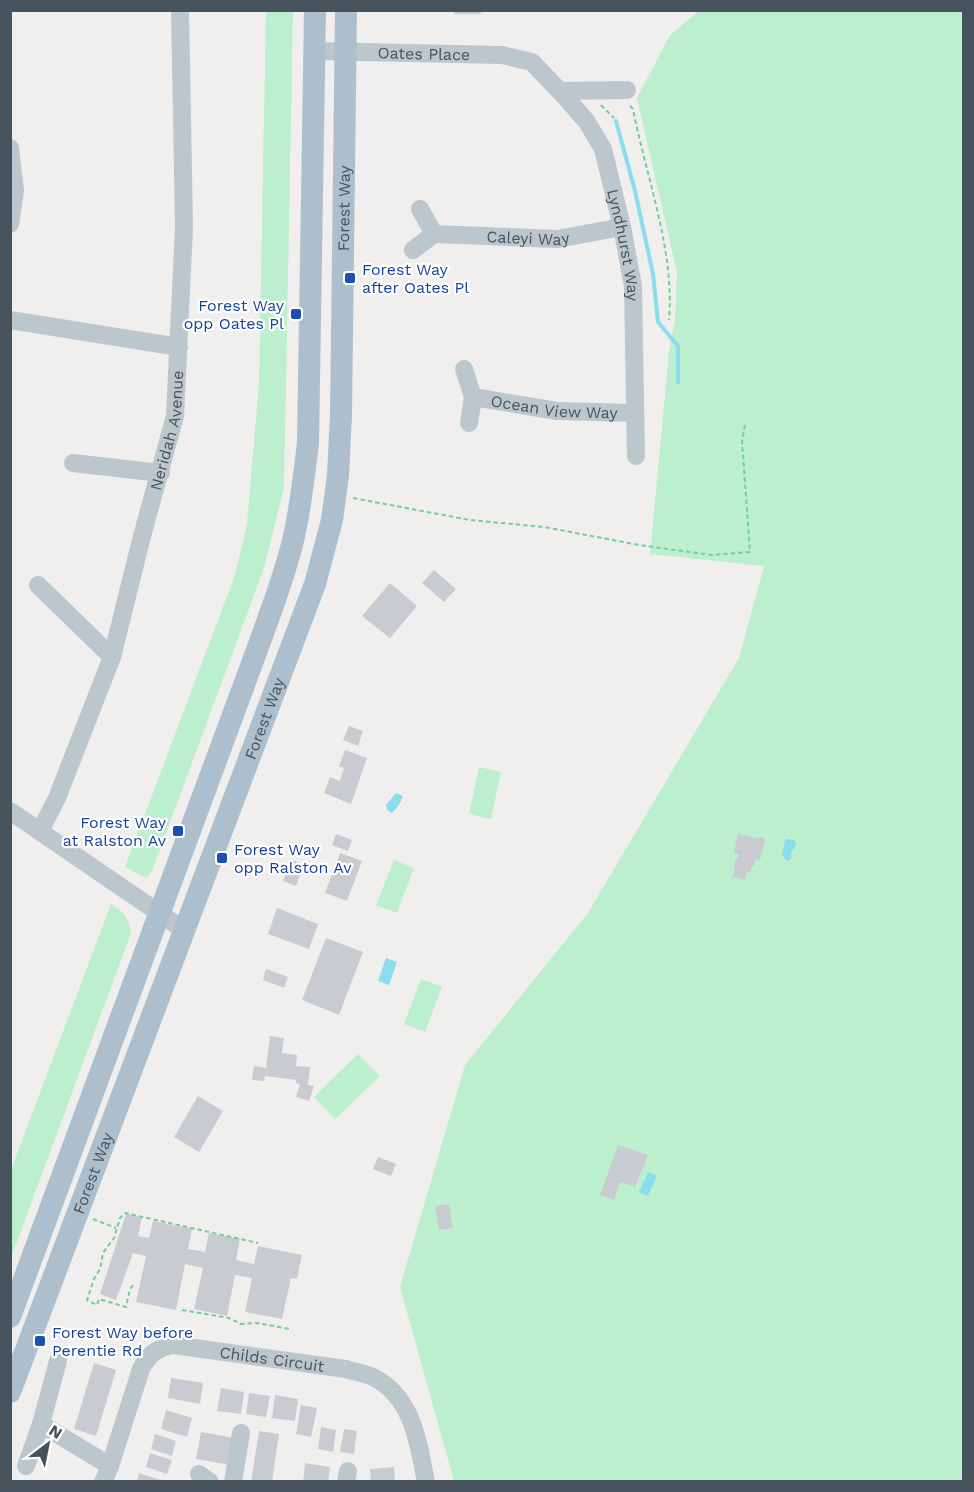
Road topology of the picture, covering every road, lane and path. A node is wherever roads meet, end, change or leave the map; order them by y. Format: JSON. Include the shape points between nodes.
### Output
{"nodes":[{"id":1,"x":180,"y":10,"type":"edge"},
{"id":2,"x":315,"y":10,"type":"edge"},
{"id":3,"x":346,"y":10,"type":"edge"},
{"id":4,"x":314,"y":51,"type":"junction"},
{"id":5,"x":345,"y":52,"type":"junction"},
{"id":6,"x":532,"y":62,"type":"joint"},
{"id":7,"x":560,"y":91,"type":"junction"},
{"id":8,"x":628,"y":96,"type":"joint"},
{"id":9,"x":610,"y":104,"type":"dead end"},
{"id":10,"x":601,"y":105,"type":"dead end"},
{"id":11,"x":10,"y":148,"type":"edge"},
{"id":12,"x":420,"y":209,"type":"dead end"},
{"id":13,"x":10,"y":224,"type":"edge"},
{"id":14,"x":622,"y":227,"type":"junction"},
{"id":15,"x":434,"y":234,"type":"junction"},
{"id":16,"x":413,"y":250,"type":"dead end"},
{"id":17,"x":10,"y":320,"type":"edge"},
{"id":18,"x":669,"y":320,"type":"dead end"},
{"id":19,"x":179,"y":347,"type":"junction"},
{"id":20,"x":464,"y":369,"type":"dead end"},
{"id":21,"x":473,"y":398,"type":"junction"},
{"id":22,"x":635,"y":412,"type":"junction"},
{"id":23,"x":469,"y":423,"type":"dead end"},
{"id":24,"x":745,"y":425,"type":"dead end"},
{"id":25,"x":636,"y":456,"type":"dead end"},
{"id":26,"x":73,"y":464,"type":"dead end"},
{"id":27,"x":161,"y":473,"type":"junction"},
{"id":28,"x":336,"y":493,"type":"junction"},
{"id":29,"x":38,"y":585,"type":"dead end"},
{"id":30,"x":112,"y":657,"type":"junction"},
{"id":31,"x":10,"y":811,"type":"edge"},
{"id":32,"x":40,"y":831,"type":"junction"},
{"id":33,"x":160,"y":914,"type":"junction"},
{"id":34,"x":184,"y":930,"type":"junction"},
{"id":35,"x":90,"y":1218,"type":"dead end"},
{"id":36,"x":116,"y":1228,"type":"junction"},
{"id":37,"x":258,"y":1243,"type":"dead end"},
{"id":38,"x":133,"y":1285,"type":"dead end"},
{"id":39,"x":182,"y":1311,"type":"dead end"},
{"id":40,"x":10,"y":1317,"type":"edge"},
{"id":41,"x":290,"y":1329,"type":"dead end"},
{"id":42,"x":58,"y":1361,"type":"dead end"},
{"id":43,"x":10,"y":1392,"type":"edge"},
{"id":44,"x":41,"y":1424,"type":"junction"},
{"id":45,"x":241,"y":1433,"type":"dead end"},
{"id":46,"x":26,"y":1466,"type":"dead end"},
{"id":47,"x":107,"y":1474,"type":"edge"},
{"id":48,"x":233,"y":1482,"type":"edge"},
{"id":49,"x":426,"y":1482,"type":"edge"}],
"edges":[{"from":1,"to":19,"type":"street","name":"Neridah Avenue","via":[[184,227]]},
{"from":2,"to":4,"type":"main road","name":"Forest Way"},
{"from":3,"to":5,"type":"main road","name":"Forest Way"},
{"from":4,"to":5,"type":"street","name":"Oates Place"},
{"from":4,"to":33,"type":"main road","name":"Forest Way","via":[[308,420],[300,510],[283,579]]},
{"from":5,"to":6,"type":"street","name":"Oates Place","via":[[502,55]]},
{"from":5,"to":28,"type":"main road","name":"Forest Way","via":[[341,415]]},
{"from":6,"to":7,"type":"street","name":"Lyndhurst Way"},
{"from":7,"to":8,"type":"street"},
{"from":7,"to":14,"type":"street","name":"Lyndhurst Way","via":[[587,122],[603,149]]},
{"from":8,"to":18,"type":"path","via":[[669,264]]},
{"from":9,"to":10,"type":"path"},
{"from":11,"to":13,"type":"street","via":[[15,191]]},
{"from":12,"to":15,"type":"street"},
{"from":14,"to":15,"type":"street","name":"Caleyi Way","via":[[556,239]]},
{"from":14,"to":22,"type":"street","name":"Lyndhurst Way","via":[[633,286]]},
{"from":15,"to":16,"type":"street"},
{"from":17,"to":19,"type":"street"},
{"from":19,"to":27,"type":"street","name":"Neridah Avenue","via":[[175,416]]},
{"from":20,"to":21,"type":"street","name":"Ocean View Way"},
{"from":21,"to":22,"type":"street","name":"Ocean View Way","via":[[556,411]]},
{"from":21,"to":23,"type":"street","name":"Ocean View Way"},
{"from":22,"to":25,"type":"street","name":"Lyndhurst Way"},
{"from":24,"to":28,"type":"path","via":[[742,441],[750,552],[712,555],[660,548],[544,527],[470,520]]},
{"from":26,"to":27,"type":"street"},
{"from":27,"to":30,"type":"street","name":"Neridah Avenue"},
{"from":28,"to":34,"type":"main road","name":"Forest Way","via":[[318,573],[298,633]]},
{"from":29,"to":30,"type":"street"},
{"from":30,"to":32,"type":"street","name":"Neridah Avenue","via":[[57,798]]},
{"from":31,"to":32,"type":"street"},
{"from":32,"to":33,"type":"street"},
{"from":33,"to":34,"type":"street"},
{"from":33,"to":40,"type":"main road","name":"Forest Way"},
{"from":34,"to":43,"type":"main road","name":"Forest Way"},
{"from":35,"to":36,"type":"path"},
{"from":36,"to":37,"type":"path","via":[[125,1213]]},
{"from":36,"to":38,"type":"path","via":[[87,1300],[97,1305],[99,1299],[126,1308]]},
{"from":39,"to":41,"type":"path","via":[[229,1318],[241,1324]]},
{"from":42,"to":44,"type":"street"},
{"from":44,"to":46,"type":"street"},
{"from":44,"to":47,"type":"street"},
{"from":45,"to":48,"type":"street"},
{"from":47,"to":49,"type":"street","name":"Childs Circuit","via":[[141,1369],[159,1348],[173,1345],[346,1369],[371,1376],[389,1387],[408,1412]]}]}
